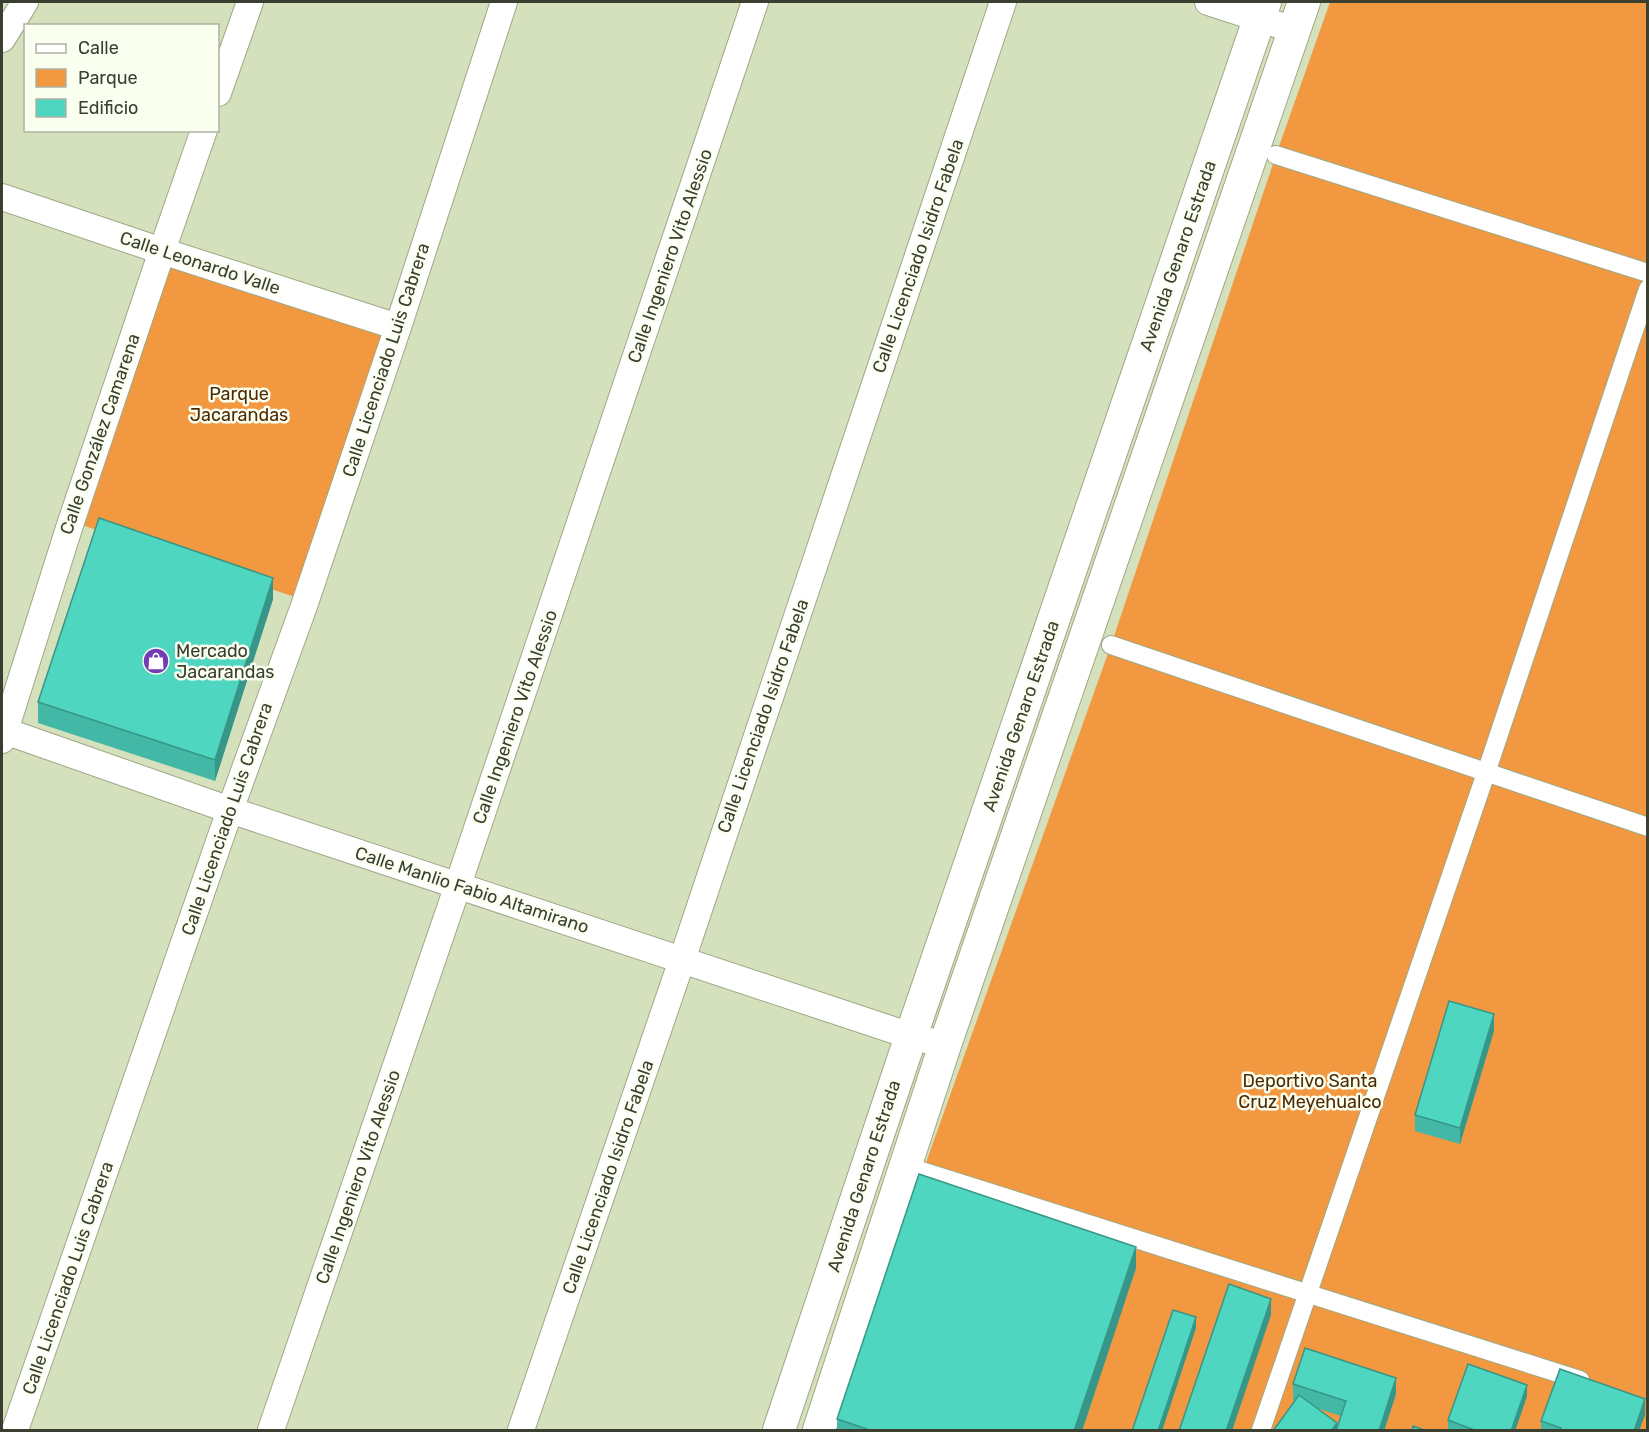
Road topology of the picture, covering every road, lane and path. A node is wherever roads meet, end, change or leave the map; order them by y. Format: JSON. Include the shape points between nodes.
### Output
{"nodes":[{"id":1,"x":25,"y":2,"type":"edge"},
{"id":2,"x":250,"y":2,"type":"edge"},
{"id":3,"x":504,"y":2,"type":"edge"},
{"id":4,"x":755,"y":2,"type":"edge"},
{"id":5,"x":1003,"y":2,"type":"edge"},
{"id":6,"x":1208,"y":2,"type":"edge"},
{"id":7,"x":1262,"y":10,"type":"edge"},
{"id":8,"x":1299,"y":16,"type":"edge"},
{"id":9,"x":2,"y":39,"type":"edge"},
{"id":10,"x":219,"y":90,"type":"edge"},
{"id":11,"x":203,"y":132,"type":"edge"},
{"id":12,"x":1276,"y":155,"type":"dead end"},
{"id":13,"x":2,"y":196,"type":"edge"},
{"id":14,"x":162,"y":251,"type":"junction"},
{"id":15,"x":1647,"y":273,"type":"edge"},
{"id":16,"x":1647,"y":289,"type":"edge"},
{"id":17,"x":398,"y":327,"type":"junction"},
{"id":18,"x":1111,"y":645,"type":"dead end"},
{"id":19,"x":3,"y":733,"type":"edge"},
{"id":20,"x":1486,"y":773,"type":"junction"},
{"id":21,"x":230,"y":810,"type":"junction"},
{"id":22,"x":1647,"y":827,"type":"edge"},
{"id":23,"x":458,"y":885,"type":"junction"},
{"id":24,"x":682,"y":960,"type":"junction"},
{"id":25,"x":911,"y":1036,"type":"junction"},
{"id":26,"x":945,"y":1045,"type":"junction"},
{"id":27,"x":906,"y":1166,"type":"junction"},
{"id":28,"x":1308,"y":1293,"type":"junction"},
{"id":29,"x":1591,"y":1383,"type":"edge"},
{"id":30,"x":15,"y":1431,"type":"edge"},
{"id":31,"x":271,"y":1431,"type":"edge"},
{"id":32,"x":521,"y":1431,"type":"edge"},
{"id":33,"x":779,"y":1431,"type":"edge"},
{"id":34,"x":819,"y":1431,"type":"edge"},
{"id":35,"x":1261,"y":1431,"type":"edge"}],
"edges":[{"from":1,"to":9,"type":"street"},
{"from":2,"to":10,"type":"street"},
{"from":3,"to":17,"type":"street","name":"Calle Licenciado Luis Cabrera"},
{"from":4,"to":23,"type":"street","name":"Calle Ingeniero Vito Alessio"},
{"from":5,"to":24,"type":"street","name":"Calle Licenciado Isidro Fabela"},
{"from":6,"to":7,"type":"street"},
{"from":7,"to":8,"type":"street"},
{"from":7,"to":25,"type":"street","name":"Avenida Genaro Estrada"},
{"from":8,"to":26,"type":"street","name":"Avenida Genaro Estrada"},
{"from":11,"to":14,"type":"street","name":"Calle González Camarena"},
{"from":12,"to":15,"type":"street"},
{"from":13,"to":14,"type":"street","name":"Calle Leonardo Valle"},
{"from":14,"to":17,"type":"street","name":"Calle Leonardo Valle"},
{"from":14,"to":19,"type":"street","name":"Calle González Camarena"},
{"from":16,"to":20,"type":"street"},
{"from":17,"to":21,"type":"street","name":"Calle Licenciado Luis Cabrera"},
{"from":18,"to":20,"type":"street"},
{"from":19,"to":21,"type":"street","name":"Calle Manlio Fabio Altamirano"},
{"from":20,"to":22,"type":"street"},
{"from":20,"to":28,"type":"street"},
{"from":21,"to":23,"type":"street","name":"Calle Manlio Fabio Altamirano"},
{"from":21,"to":30,"type":"street","name":"Calle Licenciado Luis Cabrera"},
{"from":23,"to":24,"type":"street","name":"Calle Manlio Fabio Altamirano"},
{"from":23,"to":31,"type":"street","name":"Calle Ingeniero Vito Alessio"},
{"from":24,"to":25,"type":"street","name":"Calle Manlio Fabio Altamirano"},
{"from":24,"to":32,"type":"street","name":"Calle Licenciado Isidro Fabela"},
{"from":25,"to":26,"type":"street","name":"Calle Manlio Fabio Altamirano"},
{"from":25,"to":33,"type":"street","name":"Avenida Genaro Estrada"},
{"from":26,"to":27,"type":"street","name":"Avenida Genaro Estrada"},
{"from":27,"to":28,"type":"street"},
{"from":27,"to":34,"type":"street","name":"Avenida Genaro Estrada"},
{"from":28,"to":29,"type":"street"},
{"from":28,"to":35,"type":"street"}]}
